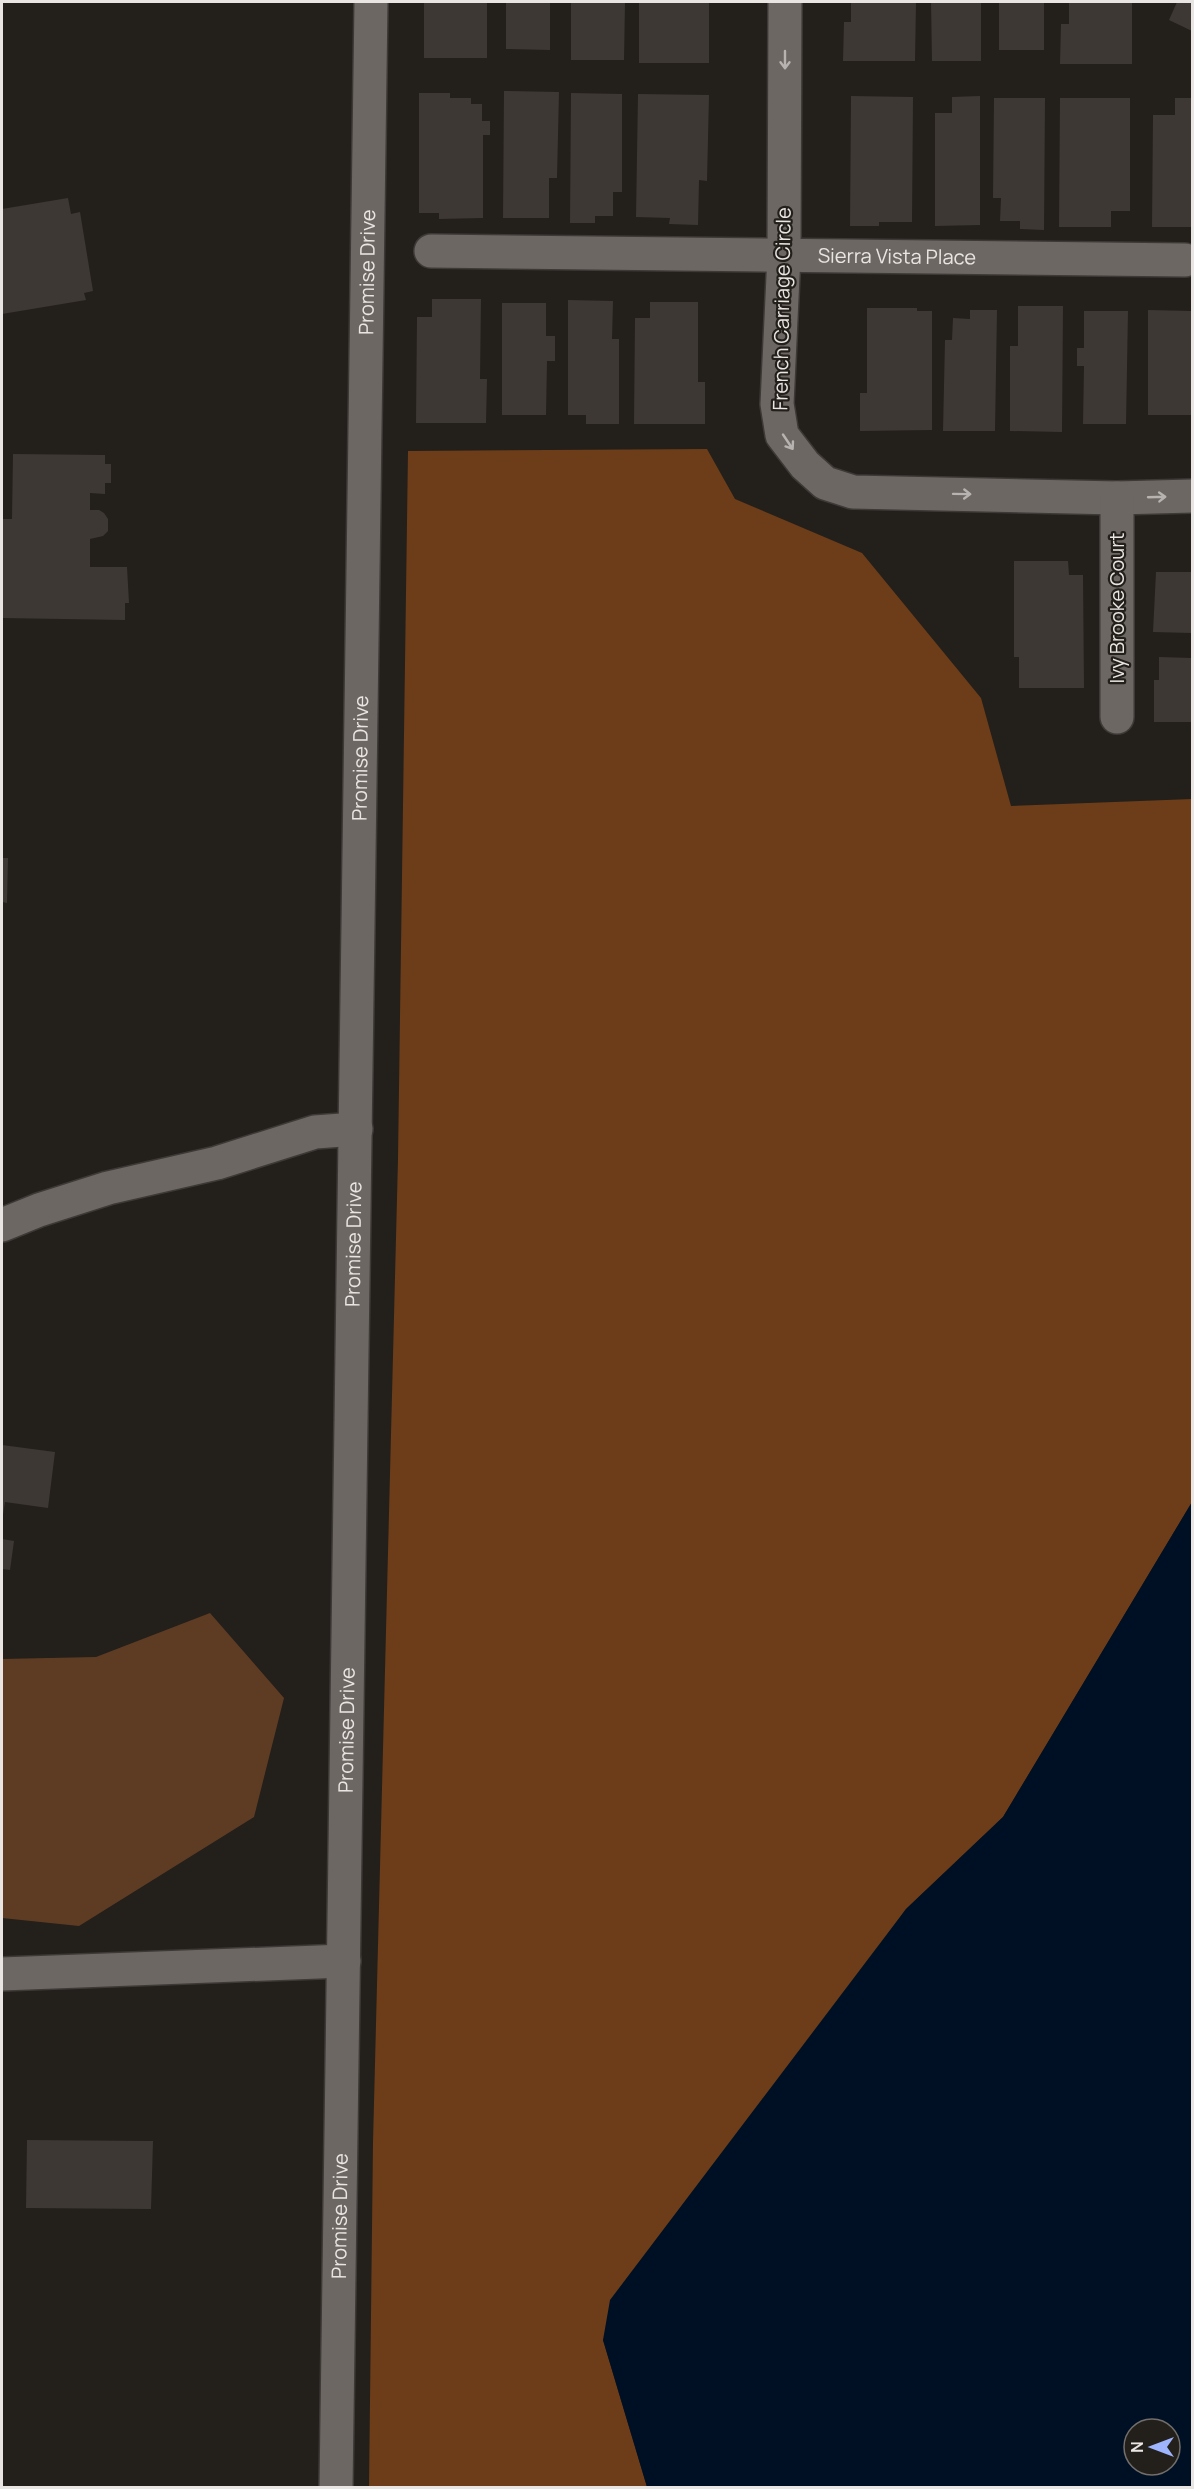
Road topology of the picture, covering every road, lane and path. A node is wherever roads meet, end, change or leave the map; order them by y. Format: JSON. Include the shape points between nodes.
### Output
{"nodes":[{"id":1,"x":371,"y":2,"type":"edge"},
{"id":2,"x":785,"y":2,"type":"edge"},
{"id":3,"x":431,"y":251,"type":"dead end"},
{"id":4,"x":784,"y":255,"type":"junction"},
{"id":5,"x":1185,"y":260,"type":"dead end"},
{"id":6,"x":1192,"y":496,"type":"edge"},
{"id":7,"x":1117,"y":498,"type":"junction"},
{"id":8,"x":1117,"y":717,"type":"dead end"},
{"id":9,"x":356,"y":1129,"type":"junction"},
{"id":10,"x":2,"y":1225,"type":"edge"},
{"id":11,"x":344,"y":1961,"type":"junction"},
{"id":12,"x":2,"y":1974,"type":"edge"},
{"id":13,"x":336,"y":2487,"type":"edge"}],
"edges":[{"from":1,"to":9,"type":"street","name":"Promise Drive"},
{"from":2,"to":4,"type":"street","name":"French Carriage Circle","one_way":true},
{"from":3,"to":4,"type":"street","name":"Sierra Vista Place"},
{"from":4,"to":5,"type":"street","name":"Sierra Vista Place"},
{"from":4,"to":7,"type":"street","name":"French Carriage Circle","one_way":true,"via":[[777,404],[782,435],[825,483],[854,492]]},
{"from":7,"to":6,"type":"street","name":"French Carriage Circle","one_way":true},
{"from":7,"to":8,"type":"street","name":"Ivy Brooke Court"},
{"from":9,"to":10,"type":"street","via":[[315,1132],[217,1163],[108,1188]]},
{"from":9,"to":11,"type":"street","name":"Promise Drive"},
{"from":11,"to":12,"type":"street"},
{"from":11,"to":13,"type":"street","name":"Promise Drive"}]}
